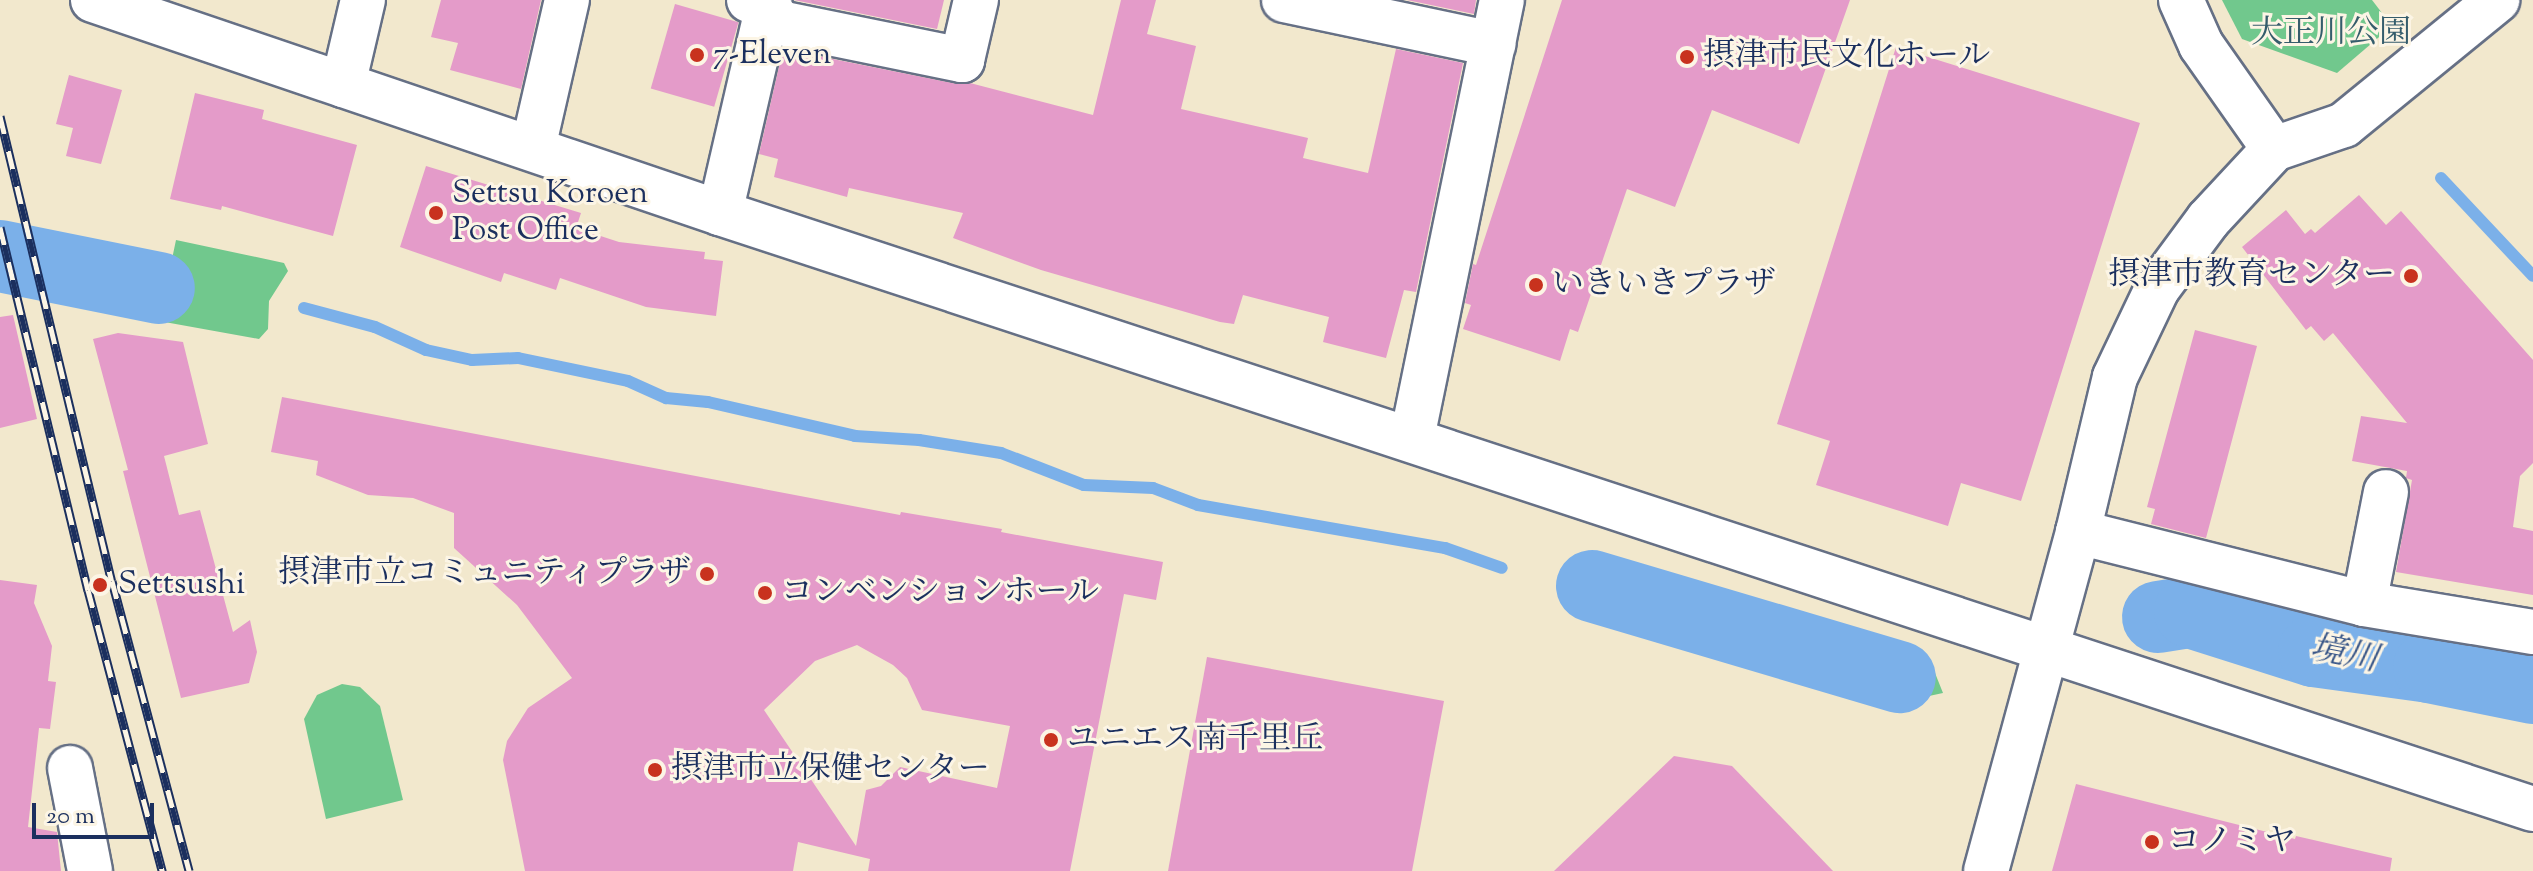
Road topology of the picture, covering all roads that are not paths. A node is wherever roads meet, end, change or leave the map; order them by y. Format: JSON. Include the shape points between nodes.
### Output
{"nodes":[{"id":1,"x":93,"y":0,"type":"edge"},
{"id":2,"x":363,"y":0,"type":"edge"},
{"id":3,"x":567,"y":0,"type":"edge"},
{"id":4,"x":976,"y":0,"type":"edge"},
{"id":5,"x":1284,"y":0,"type":"edge"},
{"id":6,"x":1502,"y":0,"type":"edge"},
{"id":7,"x":2181,"y":0,"type":"edge"},
{"id":8,"x":2497,"y":0,"type":"edge"},
{"id":9,"x":762,"y":2,"type":"edge"},
{"id":10,"x":152,"y":10,"type":"edge"},
{"id":11,"x":1395,"y":12,"type":"edge"},
{"id":12,"x":1493,"y":44,"type":"junction"},
{"id":13,"x":343,"y":85,"type":"junction"},
{"id":14,"x":533,"y":148,"type":"junction"},
{"id":15,"x":2274,"y":149,"type":"junction"},
{"id":16,"x":720,"y":213,"type":"junction"},
{"id":17,"x":1412,"y":438,"type":"junction"},
{"id":18,"x":2386,"y":492,"type":"dead end"},
{"id":19,"x":2078,"y":532,"type":"junction"},
{"id":20,"x":2364,"y":604,"type":"junction"},
{"id":21,"x":2533,"y":632,"type":"edge"},
{"id":22,"x":2044,"y":648,"type":"junction"},
{"id":23,"x":70,"y":768,"type":"dead end"},
{"id":24,"x":2533,"y":809,"type":"edge"},
{"id":25,"x":90,"y":871,"type":"edge"},
{"id":26,"x":1986,"y":871,"type":"edge"}],
"edges":[{"from":1,"to":10,"type":"street"},
{"from":2,"to":13,"type":"street"},
{"from":3,"to":14,"type":"street"},
{"from":4,"to":9,"type":"street","via":[[962,60],[780,23]]},
{"from":5,"to":11,"type":"street"},
{"from":6,"to":12,"type":"street"},
{"from":7,"to":15,"type":"street","via":[[2201,45]]},
{"from":8,"to":15,"type":"street","via":[[2344,125]]},
{"from":9,"to":16,"type":"street"},
{"from":10,"to":13,"type":"street"},
{"from":11,"to":12,"type":"street"},
{"from":12,"to":17,"type":"street"},
{"from":13,"to":14,"type":"street"},
{"from":14,"to":16,"type":"street"},
{"from":15,"to":19,"type":"street","via":[[2208,220],[2157,289],[2115,377]]},
{"from":16,"to":17,"type":"street"},
{"from":17,"to":22,"type":"street"},
{"from":18,"to":20,"type":"street"},
{"from":19,"to":20,"type":"street"},
{"from":19,"to":22,"type":"street"},
{"from":20,"to":21,"type":"street"},
{"from":22,"to":24,"type":"street"},
{"from":22,"to":26,"type":"street"},
{"from":23,"to":25,"type":"street"}]}
